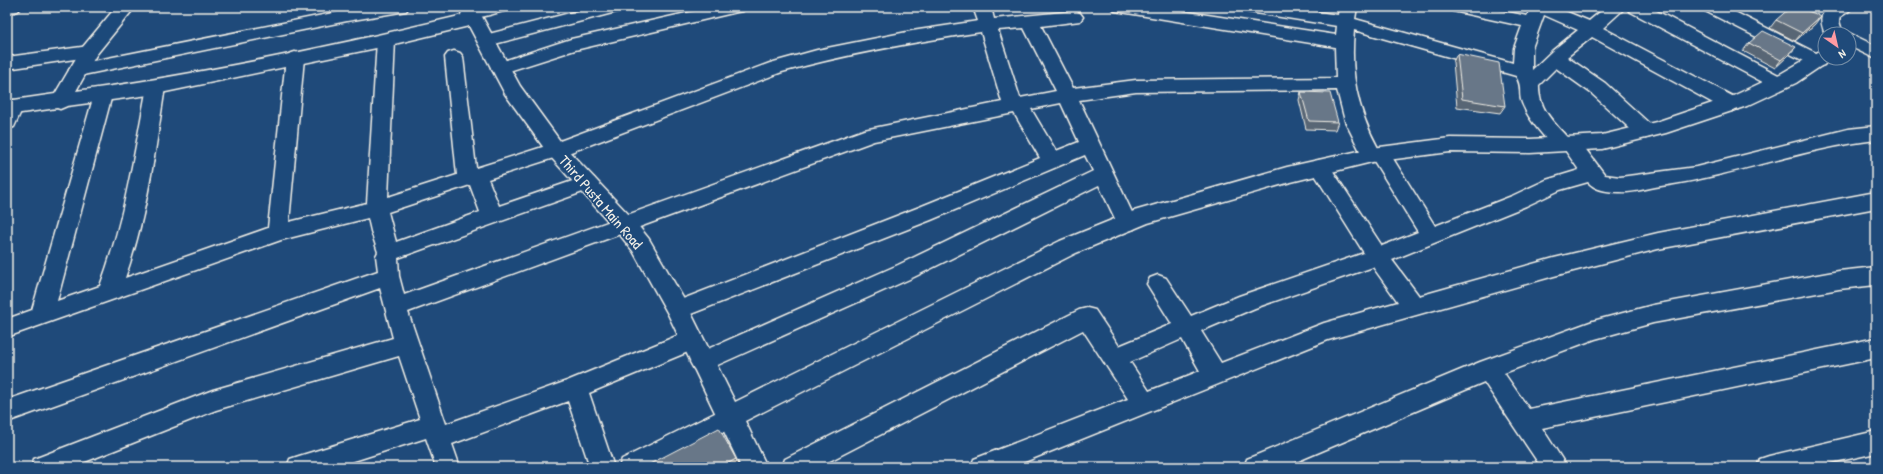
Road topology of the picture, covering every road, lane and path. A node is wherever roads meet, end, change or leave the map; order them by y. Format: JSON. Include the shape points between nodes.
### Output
{"nodes":[{"id":1,"x":12,"y":7,"type":"edge"},
{"id":2,"x":127,"y":7,"type":"edge"},
{"id":3,"x":400,"y":7,"type":"edge"},
{"id":4,"x":498,"y":7,"type":"edge"},
{"id":5,"x":614,"y":7,"type":"edge"},
{"id":6,"x":737,"y":7,"type":"edge"},
{"id":7,"x":1121,"y":7,"type":"edge"},
{"id":8,"x":1249,"y":7,"type":"edge"},
{"id":9,"x":1459,"y":7,"type":"edge"},
{"id":10,"x":1617,"y":7,"type":"edge"},
{"id":11,"x":1635,"y":7,"type":"edge"},
{"id":12,"x":1711,"y":7,"type":"edge"},
{"id":13,"x":1843,"y":7,"type":"edge"},
{"id":14,"x":7,"y":8,"type":"edge"},
{"id":15,"x":472,"y":10,"type":"edge"},
{"id":16,"x":1537,"y":11,"type":"edge"},
{"id":17,"x":1347,"y":14,"type":"edge"},
{"id":18,"x":985,"y":16,"type":"edge"},
{"id":19,"x":1074,"y":17,"type":"dead end"},
{"id":20,"x":1030,"y":22,"type":"junction"},
{"id":21,"x":1833,"y":26,"type":"edge"},
{"id":22,"x":1591,"y":29,"type":"junction"},
{"id":23,"x":386,"y":40,"type":"junction"},
{"id":24,"x":487,"y":40,"type":"junction"},
{"id":25,"x":1344,"y":42,"type":"junction"},
{"id":26,"x":1857,"y":42,"type":"edge"},
{"id":27,"x":89,"y":52,"type":"junction"},
{"id":28,"x":1876,"y":53,"type":"edge"},
{"id":29,"x":1817,"y":56,"type":"edge"},
{"id":30,"x":454,"y":57,"type":"dead end"},
{"id":31,"x":295,"y":58,"type":"junction"},
{"id":32,"x":1555,"y":58,"type":"junction"},
{"id":33,"x":1817,"y":61,"type":"edge"},
{"id":34,"x":7,"y":63,"type":"edge"},
{"id":35,"x":500,"y":68,"type":"junction"},
{"id":36,"x":78,"y":70,"type":"junction"},
{"id":37,"x":1526,"y":78,"type":"junction"},
{"id":38,"x":1779,"y":83,"type":"junction"},
{"id":39,"x":1345,"y":84,"type":"junction"},
{"id":40,"x":156,"y":87,"type":"junction"},
{"id":41,"x":103,"y":95,"type":"junction"},
{"id":42,"x":1067,"y":95,"type":"junction"},
{"id":43,"x":60,"y":102,"type":"junction"},
{"id":44,"x":1731,"y":104,"type":"junction"},
{"id":45,"x":1016,"y":106,"type":"junction"},
{"id":46,"x":9,"y":112,"type":"edge"},
{"id":47,"x":1645,"y":131,"type":"junction"},
{"id":48,"x":1876,"y":133,"type":"edge"},
{"id":49,"x":1567,"y":144,"type":"junction"},
{"id":50,"x":1090,"y":145,"type":"junction"},
{"id":51,"x":556,"y":150,"type":"junction"},
{"id":52,"x":1376,"y":155,"type":"junction"},
{"id":53,"x":1052,"y":160,"type":"junction"},
{"id":54,"x":1320,"y":167,"type":"junction"},
{"id":55,"x":1592,"y":173,"type":"junction"},
{"id":56,"x":1104,"y":174,"type":"junction"},
{"id":57,"x":472,"y":177,"type":"junction"},
{"id":58,"x":587,"y":183,"type":"junction"},
{"id":59,"x":1876,"y":200,"type":"edge"},
{"id":60,"x":377,"y":208,"type":"junction"},
{"id":61,"x":492,"y":216,"type":"junction"},
{"id":62,"x":1127,"y":223,"type":"junction"},
{"id":63,"x":624,"y":224,"type":"junction"},
{"id":64,"x":278,"y":233,"type":"junction"},
{"id":65,"x":1432,"y":236,"type":"junction"},
{"id":66,"x":1378,"y":258,"type":"junction"},
{"id":67,"x":388,"y":264,"type":"junction"},
{"id":68,"x":1876,"y":276,"type":"edge"},
{"id":69,"x":1158,"y":284,"type":"dead end"},
{"id":70,"x":110,"y":292,"type":"junction"},
{"id":71,"x":1414,"y":306,"type":"junction"},
{"id":72,"x":395,"y":307,"type":"junction"},
{"id":73,"x":678,"y":310,"type":"junction"},
{"id":74,"x":42,"y":315,"type":"junction"},
{"id":75,"x":7,"y":328,"type":"edge"},
{"id":76,"x":1187,"y":328,"type":"junction"},
{"id":77,"x":692,"y":340,"type":"junction"},
{"id":78,"x":406,"y":344,"type":"junction"},
{"id":79,"x":1876,"y":348,"type":"edge"},
{"id":80,"x":1114,"y":358,"type":"junction"},
{"id":81,"x":702,"y":362,"type":"junction"},
{"id":82,"x":1488,"y":369,"type":"junction"},
{"id":83,"x":1216,"y":374,"type":"junction"},
{"id":84,"x":575,"y":388,"type":"junction"},
{"id":85,"x":1144,"y":403,"type":"junction"},
{"id":86,"x":7,"y":411,"type":"edge"},
{"id":87,"x":728,"y":417,"type":"junction"},
{"id":88,"x":1523,"y":421,"type":"junction"},
{"id":89,"x":436,"y":431,"type":"junction"},
{"id":90,"x":1876,"y":442,"type":"edge"},
{"id":91,"x":43,"y":467,"type":"edge"},
{"id":92,"x":299,"y":467,"type":"edge"},
{"id":93,"x":448,"y":467,"type":"edge"},
{"id":94,"x":602,"y":467,"type":"edge"},
{"id":95,"x":631,"y":467,"type":"edge"},
{"id":96,"x":754,"y":467,"type":"edge"},
{"id":97,"x":794,"y":467,"type":"edge"},
{"id":98,"x":983,"y":467,"type":"edge"},
{"id":99,"x":1256,"y":467,"type":"edge"},
{"id":100,"x":1556,"y":467,"type":"edge"},
{"id":101,"x":1769,"y":467,"type":"edge"}],
"edges":[{"from":1,"to":14,"type":"street"},
{"from":2,"to":27,"type":"street"},
{"from":3,"to":36,"type":"street","via":[[347,15]]},
{"from":4,"to":15,"type":"street"},
{"from":5,"to":24,"type":"street"},
{"from":6,"to":35,"type":"street","via":[[578,44]]},
{"from":7,"to":25,"type":"street"},
{"from":8,"to":17,"type":"street"},
{"from":9,"to":16,"type":"street"},
{"from":10,"to":22,"type":"street"},
{"from":11,"to":38,"type":"street"},
{"from":12,"to":29,"type":"street"},
{"from":13,"to":21,"type":"street","via":[[1831,14]]},
{"from":15,"to":23,"type":"street","via":[[467,19],[461,22]]},
{"from":15,"to":24,"type":"street","name":"Third Pusta Main Road"},
{"from":16,"to":22,"type":"street"},
{"from":16,"to":37,"type":"street","via":[[1523,47]]},
{"from":17,"to":25,"type":"street"},
{"from":17,"to":37,"type":"street"},
{"from":18,"to":20,"type":"street"},
{"from":18,"to":45,"type":"street"},
{"from":18,"to":51,"type":"street","via":[[776,67]]},
{"from":19,"to":20,"type":"street"},
{"from":20,"to":42,"type":"street"},
{"from":22,"to":32,"type":"street"},
{"from":22,"to":44,"type":"street"},
{"from":23,"to":31,"type":"street"},
{"from":23,"to":60,"type":"street"},
{"from":24,"to":35,"type":"street","name":"Third Pusta Main Road"},
{"from":25,"to":39,"type":"street"},
{"from":26,"to":28,"type":"street"},
{"from":27,"to":34,"type":"street"},
{"from":27,"to":36,"type":"street"},
{"from":30,"to":57,"type":"street"},
{"from":31,"to":40,"type":"street"},
{"from":31,"to":64,"type":"street"},
{"from":32,"to":37,"type":"street"},
{"from":32,"to":47,"type":"street","via":[[1598,88]]},
{"from":33,"to":38,"type":"street"},
{"from":35,"to":51,"type":"street","name":"Third Pusta Main Road"},
{"from":36,"to":43,"type":"street"},
{"from":37,"to":49,"type":"street","via":[[1530,102],[1536,113]]},
{"from":38,"to":44,"type":"street"},
{"from":39,"to":42,"type":"street","via":[[1136,86]]},
{"from":39,"to":52,"type":"street","via":[[1353,117]]},
{"from":40,"to":41,"type":"street"},
{"from":40,"to":70,"type":"street","via":[[134,208],[123,254]]},
{"from":41,"to":43,"type":"street"},
{"from":41,"to":74,"type":"street"},
{"from":42,"to":45,"type":"street"},
{"from":42,"to":50,"type":"street"},
{"from":43,"to":46,"type":"street"},
{"from":44,"to":47,"type":"street"},
{"from":45,"to":53,"type":"street"},
{"from":45,"to":63,"type":"street","via":[[871,135]]},
{"from":47,"to":49,"type":"street","via":[[1602,142]]},
{"from":48,"to":55,"type":"street","via":[[1848,136],[1696,174],[1620,185],[1607,184],[1598,180]]},
{"from":49,"to":52,"type":"street","via":[[1450,145]]},
{"from":49,"to":55,"type":"street"},
{"from":50,"to":53,"type":"street"},
{"from":50,"to":56,"type":"street"},
{"from":51,"to":57,"type":"street"},
{"from":51,"to":58,"type":"street","name":"Third Pusta Main Road"},
{"from":52,"to":54,"type":"street"},
{"from":52,"to":65,"type":"street"},
{"from":53,"to":73,"type":"street","via":[[924,214]]},
{"from":54,"to":62,"type":"street","via":[[1204,198]]},
{"from":54,"to":66,"type":"street"},
{"from":55,"to":65,"type":"street","via":[[1553,185]]},
{"from":56,"to":62,"type":"street"},
{"from":56,"to":81,"type":"street","via":[[906,271]]},
{"from":57,"to":60,"type":"street"},
{"from":57,"to":61,"type":"street"},
{"from":58,"to":61,"type":"street"},
{"from":58,"to":63,"type":"street","name":"Third Pusta Main Road"},
{"from":59,"to":71,"type":"street","via":[[1658,241],[1554,266]]},
{"from":60,"to":64,"type":"street"},
{"from":60,"to":67,"type":"street"},
{"from":61,"to":67,"type":"street"},
{"from":62,"to":87,"type":"street","via":[[1068,247],[1002,279]]},
{"from":63,"to":72,"type":"street"},
{"from":63,"to":73,"type":"street","name":"Third Pusta Main Road","via":[[641,245]]},
{"from":64,"to":70,"type":"street"},
{"from":65,"to":66,"type":"street"},
{"from":66,"to":71,"type":"street"},
{"from":66,"to":76,"type":"street","via":[[1247,302]]},
{"from":67,"to":72,"type":"street"},
{"from":67,"to":86,"type":"street"},
{"from":68,"to":82,"type":"street","via":[[1832,281],[1653,314],[1593,330]]},
{"from":69,"to":76,"type":"street"},
{"from":70,"to":74,"type":"street"},
{"from":71,"to":83,"type":"street","via":[[1324,332]]},
{"from":72,"to":78,"type":"street"},
{"from":73,"to":77,"type":"street","name":"Third Pusta Main Road"},
{"from":74,"to":75,"type":"street"},
{"from":76,"to":80,"type":"street"},
{"from":76,"to":83,"type":"street"},
{"from":77,"to":81,"type":"street","name":"Third Pusta Main Road"},
{"from":77,"to":84,"type":"street"},
{"from":78,"to":89,"type":"street"},
{"from":78,"to":91,"type":"street","via":[[213,400]]},
{"from":79,"to":88,"type":"street"},
{"from":80,"to":85,"type":"street"},
{"from":80,"to":97,"type":"street","via":[[1087,317]]},
{"from":81,"to":87,"type":"street","name":"Third Pusta Main Road"},
{"from":82,"to":88,"type":"street"},
{"from":82,"to":99,"type":"street"},
{"from":83,"to":85,"type":"street"},
{"from":84,"to":89,"type":"street"},
{"from":84,"to":94,"type":"street"},
{"from":85,"to":98,"type":"street"},
{"from":87,"to":95,"type":"street"},
{"from":87,"to":96,"type":"street","name":"Third Pusta Main Road"},
{"from":88,"to":100,"type":"street"},
{"from":89,"to":92,"type":"street"},
{"from":89,"to":93,"type":"street"},
{"from":90,"to":101,"type":"street"}]}
